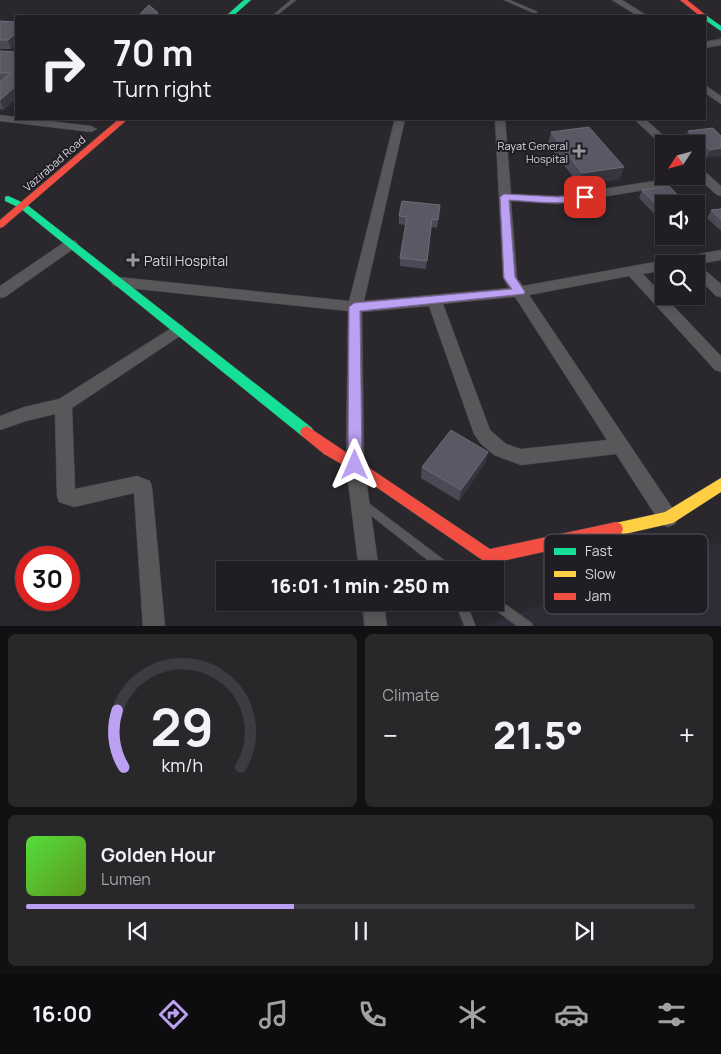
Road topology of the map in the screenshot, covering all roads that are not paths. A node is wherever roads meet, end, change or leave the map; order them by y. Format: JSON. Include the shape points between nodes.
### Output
{"nodes":[{"id":1,"x":248,"y":0,"type":"edge"},
{"id":2,"x":259,"y":0,"type":"edge"},
{"id":3,"x":294,"y":0,"type":"edge"},
{"id":4,"x":506,"y":0,"type":"edge"},
{"id":5,"x":619,"y":0,"type":"edge"},
{"id":6,"x":683,"y":0,"type":"edge"},
{"id":7,"x":536,"y":12,"type":"dead end"},
{"id":8,"x":230,"y":15,"type":"edge"},
{"id":9,"x":241,"y":15,"type":"edge"},
{"id":10,"x":275,"y":15,"type":"edge"},
{"id":11,"x":642,"y":15,"type":"edge"},
{"id":12,"x":704,"y":15,"type":"edge"},
{"id":13,"x":706,"y":17,"type":"edge"},
{"id":14,"x":719,"y":25,"type":"edge"},
{"id":15,"x":721,"y":42,"type":"edge"},
{"id":16,"x":706,"y":45,"type":"edge"},
{"id":17,"x":706,"y":89,"type":"edge"},
{"id":18,"x":721,"y":101,"type":"edge"},
{"id":19,"x":0,"y":118,"type":"edge"},
{"id":20,"x":15,"y":119,"type":"edge"},
{"id":21,"x":24,"y":120,"type":"edge"},
{"id":22,"x":125,"y":120,"type":"edge"},
{"id":23,"x":400,"y":120,"type":"edge"},
{"id":24,"x":500,"y":120,"type":"edge"},
{"id":25,"x":640,"y":120,"type":"edge"},
{"id":26,"x":94,"y":126,"type":"joint"},
{"id":27,"x":657,"y":135,"type":"edge"},
{"id":28,"x":76,"y":141,"type":"dead end"},
{"id":29,"x":54,"y":159,"type":"dead end"},
{"id":30,"x":73,"y":163,"type":"junction"},
{"id":31,"x":705,"y":178,"type":"edge"},
{"id":32,"x":655,"y":182,"type":"edge"},
{"id":33,"x":721,"y":192,"type":"edge"},
{"id":34,"x":504,"y":197,"type":"junction"},
{"id":35,"x":6,"y":199,"type":"edge"},
{"id":36,"x":23,"y":206,"type":"junction"},
{"id":37,"x":0,"y":225,"type":"edge"},
{"id":38,"x":71,"y":244,"type":"junction"},
{"id":39,"x":721,"y":255,"type":"edge"},
{"id":40,"x":705,"y":260,"type":"edge"},
{"id":41,"x":655,"y":267,"type":"edge"},
{"id":42,"x":632,"y":271,"type":"junction"},
{"id":43,"x":705,"y":277,"type":"edge"},
{"id":44,"x":118,"y":282,"type":"junction"},
{"id":45,"x":520,"y":292,"type":"junction"},
{"id":46,"x":721,"y":292,"type":"edge"},
{"id":47,"x":0,"y":294,"type":"edge"},
{"id":48,"x":434,"y":300,"type":"junction"},
{"id":49,"x":354,"y":307,"type":"junction"},
{"id":50,"x":178,"y":330,"type":"junction"},
{"id":51,"x":721,"y":366,"type":"edge"},
{"id":52,"x":63,"y":405,"type":"junction"},
{"id":53,"x":0,"y":423,"type":"edge"},
{"id":54,"x":621,"y":446,"type":"junction"},
{"id":55,"x":355,"y":465,"type":"junction"},
{"id":56,"x":721,"y":484,"type":"edge"},
{"id":57,"x":360,"y":502,"type":"junction"},
{"id":58,"x":668,"y":518,"type":"junction"},
{"id":59,"x":594,"y":534,"type":"edge"},
{"id":60,"x":544,"y":545,"type":"edge"},
{"id":61,"x":368,"y":561,"type":"edge"},
{"id":62,"x":435,"y":561,"type":"edge"},
{"id":63,"x":504,"y":609,"type":"edge"},
{"id":64,"x":374,"y":611,"type":"edge"},
{"id":65,"x":464,"y":611,"type":"edge"},
{"id":66,"x":154,"y":626,"type":"edge"},
{"id":67,"x":376,"y":626,"type":"edge"},
{"id":68,"x":471,"y":626,"type":"edge"},
{"id":69,"x":528,"y":626,"type":"edge"}],
"edges":[{"from":1,"to":8,"type":"street"},
{"from":2,"to":9,"type":"street"},
{"from":3,"to":10,"type":"lane"},
{"from":4,"to":7,"type":"lane"},
{"from":5,"to":11,"type":"street"},
{"from":6,"to":12,"type":"street"},
{"from":13,"to":14,"type":"street"},
{"from":15,"to":16,"type":"street"},
{"from":17,"to":18,"type":"street"},
{"from":19,"to":20,"type":"street"},
{"from":21,"to":26,"type":"street"},
{"from":22,"to":30,"type":"street","name":"Vazirabad Road"},
{"from":23,"to":49,"type":"street"},
{"from":24,"to":34,"type":"street"},
{"from":25,"to":27,"type":"street"},
{"from":26,"to":28,"type":"street","name":"Vazirabad Road"},
{"from":29,"to":30,"type":"street"},
{"from":30,"to":36,"type":"street","name":"Vazirabad Road"},
{"from":31,"to":33,"type":"street"},
{"from":32,"to":34,"type":"street","via":[[558,200]]},
{"from":34,"to":45,"type":"street","via":[[510,278]]},
{"from":35,"to":36,"type":"street"},
{"from":36,"to":37,"type":"street","name":"Vazirabad Road"},
{"from":36,"to":38,"type":"street"},
{"from":38,"to":44,"type":"street"},
{"from":38,"to":47,"type":"street"},
{"from":39,"to":40,"type":"street"},
{"from":41,"to":42,"type":"street"},
{"from":42,"to":45,"type":"street"},
{"from":42,"to":51,"type":"street"},
{"from":43,"to":46,"type":"street"},
{"from":44,"to":49,"type":"street"},
{"from":44,"to":50,"type":"street"},
{"from":45,"to":48,"type":"street"},
{"from":45,"to":54,"type":"street"},
{"from":48,"to":49,"type":"street"},
{"from":48,"to":54,"type":"street","via":[[484,434],[493,447],[507,455],[521,457]]},
{"from":49,"to":55,"type":"street"},
{"from":50,"to":52,"type":"street"},
{"from":50,"to":55,"type":"street","via":[[329,450]]},
{"from":52,"to":53,"type":"street"},
{"from":52,"to":66,"type":"street","via":[[66,496],[74,498],[137,484],[144,487]]},
{"from":54,"to":58,"type":"street"},
{"from":55,"to":57,"type":"street"},
{"from":55,"to":60,"type":"street","via":[[488,557]]},
{"from":56,"to":58,"type":"street"},
{"from":57,"to":61,"type":"street"},
{"from":57,"to":62,"type":"lane"},
{"from":58,"to":59,"type":"street"},
{"from":63,"to":69,"type":"lane"},
{"from":64,"to":67,"type":"street"},
{"from":65,"to":68,"type":"lane"}]}
